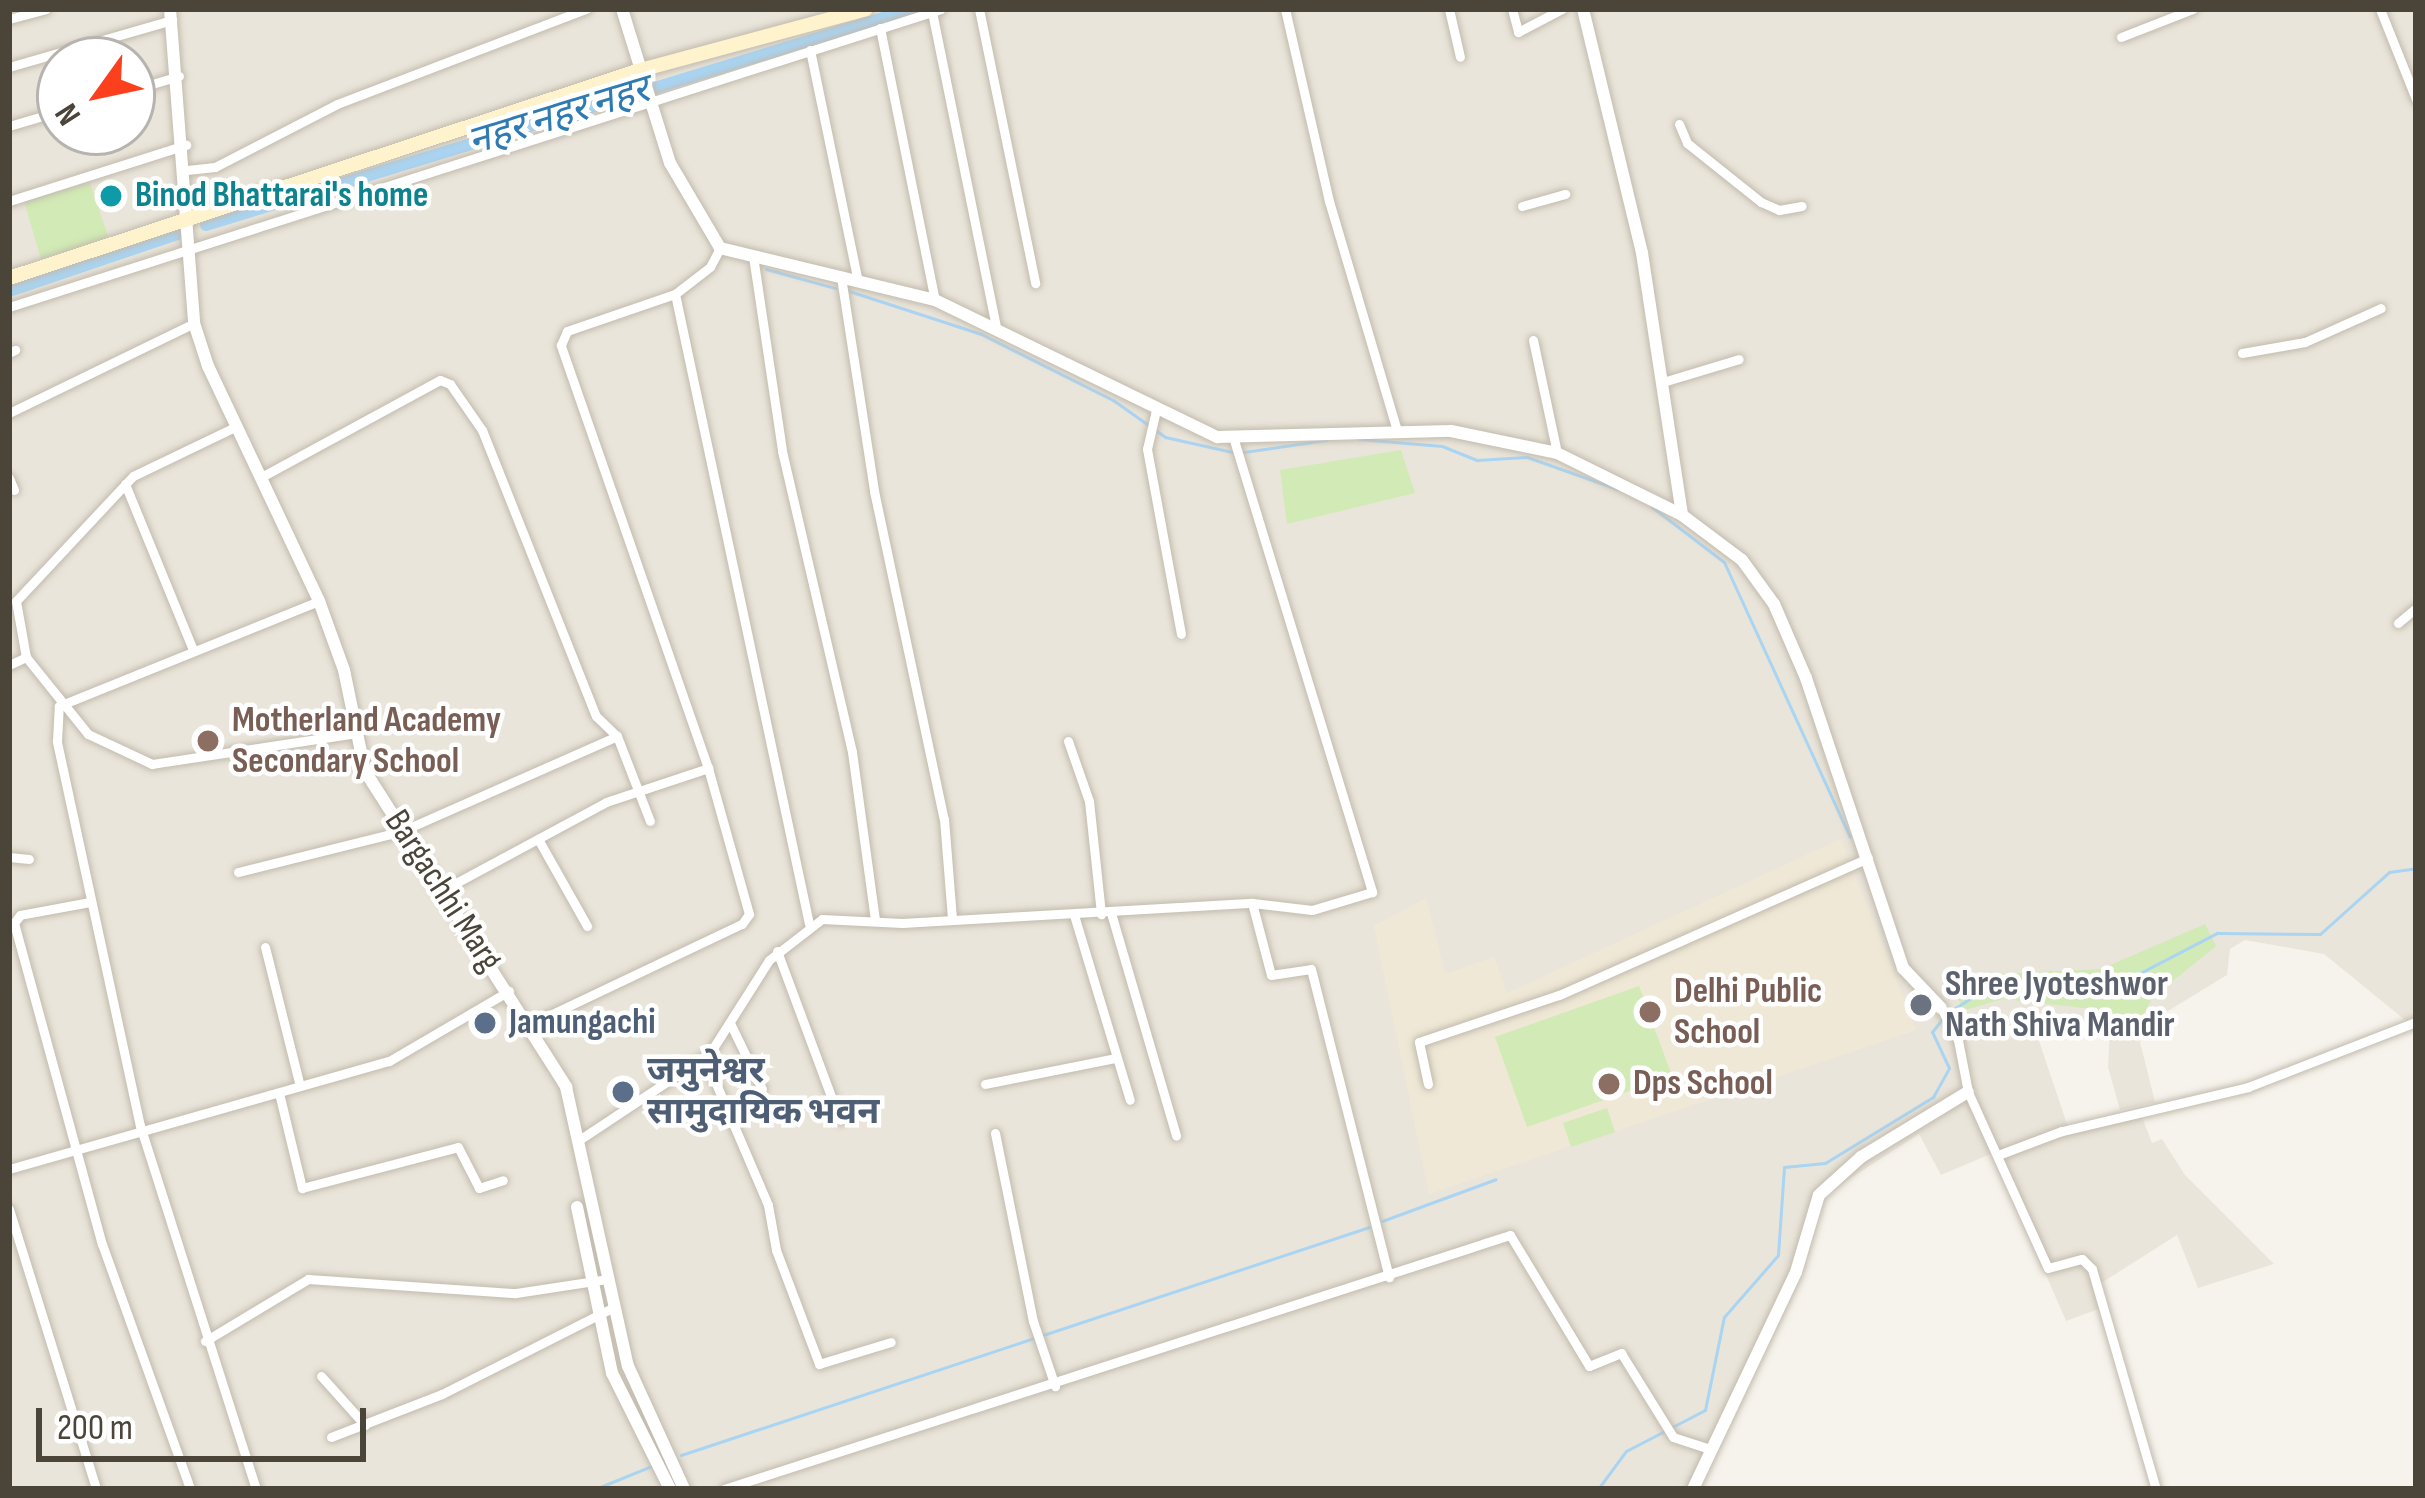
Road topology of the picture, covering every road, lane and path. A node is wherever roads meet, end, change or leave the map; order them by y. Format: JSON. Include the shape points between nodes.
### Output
{"nodes":[{"id":1,"x":46,"y":9,"type":"edge"},
{"id":2,"x":586,"y":9,"type":"edge"},
{"id":3,"x":622,"y":9,"type":"edge"},
{"id":4,"x":866,"y":9,"type":"edge"},
{"id":5,"x":979,"y":9,"type":"edge"},
{"id":6,"x":1285,"y":9,"type":"edge"},
{"id":7,"x":1450,"y":9,"type":"edge"},
{"id":8,"x":1512,"y":9,"type":"edge"},
{"id":9,"x":1562,"y":9,"type":"edge"},
{"id":10,"x":1583,"y":9,"type":"edge"},
{"id":11,"x":2193,"y":9,"type":"edge"},
{"id":12,"x":2380,"y":9,"type":"edge"},
{"id":13,"x":937,"y":10,"type":"edge"},
{"id":14,"x":171,"y":14,"type":"edge"},
{"id":15,"x":9,"y":19,"type":"edge"},
{"id":16,"x":880,"y":28,"type":"junction"},
{"id":17,"x":2121,"y":37,"type":"dead end"},
{"id":18,"x":810,"y":50,"type":"junction"},
{"id":19,"x":1460,"y":57,"type":"dead end"},
{"id":20,"x":9,"y":67,"type":"edge"},
{"id":21,"x":179,"y":76,"type":"junction"},
{"id":22,"x":639,"y":76,"type":"junction"},
{"id":23,"x":156,"y":83,"type":"edge"},
{"id":24,"x":645,"y":99,"type":"junction"},
{"id":25,"x":2416,"y":99,"type":"edge"},
{"id":26,"x":1679,"y":124,"type":"dead end"},
{"id":27,"x":186,"y":145,"type":"junction"},
{"id":28,"x":188,"y":170,"type":"junction"},
{"id":29,"x":1565,"y":194,"type":"dead end"},
{"id":30,"x":9,"y":201,"type":"edge"},
{"id":31,"x":1522,"y":206,"type":"dead end"},
{"id":32,"x":1802,"y":206,"type":"dead end"},
{"id":33,"x":192,"y":233,"type":"junction"},
{"id":34,"x":720,"y":248,"type":"junction"},
{"id":35,"x":753,"y":256,"type":"junction"},
{"id":36,"x":841,"y":277,"type":"junction"},
{"id":37,"x":9,"y":278,"type":"edge"},
{"id":38,"x":858,"y":280,"type":"junction"},
{"id":39,"x":1035,"y":284,"type":"dead end"},
{"id":40,"x":675,"y":294,"type":"junction"},
{"id":41,"x":934,"y":300,"type":"junction"},
{"id":42,"x":9,"y":307,"type":"edge"},
{"id":43,"x":2380,"y":308,"type":"dead end"},
{"id":44,"x":194,"y":323,"type":"junction"},
{"id":45,"x":996,"y":327,"type":"junction"},
{"id":46,"x":1532,"y":340,"type":"dead end"},
{"id":47,"x":2242,"y":353,"type":"dead end"},
{"id":48,"x":1739,"y":358,"type":"dead end"},
{"id":49,"x":1663,"y":382,"type":"junction"},
{"id":50,"x":1156,"y":410,"type":"junction"},
{"id":51,"x":9,"y":413,"type":"edge"},
{"id":52,"x":238,"y":425,"type":"junction"},
{"id":53,"x":1397,"y":430,"type":"junction"},
{"id":54,"x":1234,"y":440,"type":"junction"},
{"id":55,"x":1557,"y":453,"type":"junction"},
{"id":56,"x":265,"y":475,"type":"junction"},
{"id":57,"x":9,"y":478,"type":"edge"},
{"id":58,"x":125,"y":484,"type":"junction"},
{"id":59,"x":14,"y":490,"type":"dead end"},
{"id":60,"x":1682,"y":515,"type":"junction"},
{"id":61,"x":12,"y":600,"type":"edge"},
{"id":62,"x":319,"y":601,"type":"junction"},
{"id":63,"x":2416,"y":608,"type":"edge"},
{"id":64,"x":2398,"y":623,"type":"dead end"},
{"id":65,"x":1181,"y":634,"type":"dead end"},
{"id":66,"x":193,"y":650,"type":"junction"},
{"id":67,"x":26,"y":657,"type":"junction"},
{"id":68,"x":9,"y":665,"type":"edge"},
{"id":69,"x":59,"y":706,"type":"junction"},
{"id":70,"x":356,"y":734,"type":"junction"},
{"id":71,"x":617,"y":736,"type":"junction"},
{"id":72,"x":1067,"y":741,"type":"dead end"},
{"id":73,"x":708,"y":768,"type":"junction"},
{"id":74,"x":641,"y":790,"type":"junction"},
{"id":75,"x":650,"y":820,"type":"dead end"},
{"id":76,"x":402,"y":831,"type":"junction"},
{"id":77,"x":538,"y":839,"type":"junction"},
{"id":78,"x":9,"y":857,"type":"edge"},
{"id":79,"x":1868,"y":858,"type":"junction"},
{"id":80,"x":29,"y":859,"type":"dead end"},
{"id":81,"x":238,"y":872,"type":"dead end"},
{"id":82,"x":441,"y":891,"type":"junction"},
{"id":83,"x":90,"y":902,"type":"junction"},
{"id":84,"x":1252,"y":903,"type":"junction"},
{"id":85,"x":1106,"y":913,"type":"junction"},
{"id":86,"x":1074,"y":916,"type":"junction"},
{"id":87,"x":952,"y":918,"type":"junction"},
{"id":88,"x":874,"y":920,"type":"junction"},
{"id":89,"x":809,"y":924,"type":"junction"},
{"id":90,"x":587,"y":926,"type":"dead end"},
{"id":91,"x":265,"y":947,"type":"dead end"},
{"id":92,"x":777,"y":951,"type":"junction"},
{"id":93,"x":508,"y":991,"type":"junction"},
{"id":94,"x":1945,"y":1014,"type":"joint"},
{"id":95,"x":2416,"y":1022,"type":"edge"},
{"id":96,"x":730,"y":1023,"type":"junction"},
{"id":97,"x":531,"y":1024,"type":"junction"},
{"id":98,"x":705,"y":1058,"type":"junction"},
{"id":99,"x":1115,"y":1058,"type":"junction"},
{"id":100,"x":985,"y":1084,"type":"dead end"},
{"id":101,"x":1428,"y":1084,"type":"dead end"},
{"id":102,"x":300,"y":1085,"type":"junction"},
{"id":103,"x":762,"y":1088,"type":"dead end"},
{"id":104,"x":279,"y":1093,"type":"junction"},
{"id":105,"x":1968,"y":1093,"type":"junction"},
{"id":106,"x":1130,"y":1100,"type":"dead end"},
{"id":107,"x":840,"y":1120,"type":"dead end"},
{"id":108,"x":140,"y":1126,"type":"junction"},
{"id":109,"x":994,"y":1132,"type":"dead end"},
{"id":110,"x":1176,"y":1136,"type":"dead end"},
{"id":111,"x":579,"y":1140,"type":"junction"},
{"id":112,"x":74,"y":1145,"type":"junction"},
{"id":113,"x":1998,"y":1155,"type":"junction"},
{"id":114,"x":9,"y":1168,"type":"edge"},
{"id":115,"x":503,"y":1180,"type":"dead end"},
{"id":116,"x":577,"y":1207,"type":"dead end"},
{"id":117,"x":9,"y":1209,"type":"edge"},
{"id":118,"x":1389,"y":1277,"type":"junction"},
{"id":119,"x":607,"y":1279,"type":"junction"},
{"id":120,"x":590,"y":1282,"type":"junction"},
{"id":121,"x":612,"y":1308,"type":"junction"},
{"id":122,"x":597,"y":1316,"type":"junction"},
{"id":123,"x":205,"y":1342,"type":"junction"},
{"id":124,"x":891,"y":1342,"type":"dead end"},
{"id":125,"x":321,"y":1376,"type":"dead end"},
{"id":126,"x":1055,"y":1386,"type":"junction"},
{"id":127,"x":364,"y":1424,"type":"junction"},
{"id":128,"x":331,"y":1437,"type":"dead end"},
{"id":129,"x":1711,"y":1449,"type":"junction"},
{"id":130,"x":96,"y":1489,"type":"edge"},
{"id":131,"x":190,"y":1489,"type":"edge"},
{"id":132,"x":256,"y":1489,"type":"edge"},
{"id":133,"x":670,"y":1489,"type":"edge"},
{"id":134,"x":684,"y":1489,"type":"edge"},
{"id":135,"x":724,"y":1489,"type":"edge"},
{"id":136,"x":1693,"y":1489,"type":"edge"},
{"id":137,"x":2156,"y":1489,"type":"edge"}],
"edges":[{"from":1,"to":15,"type":"street"},
{"from":2,"to":28,"type":"street","via":[[337,104],[215,167]]},
{"from":3,"to":22,"type":"street"},
{"from":4,"to":22,"type":"main road"},
{"from":5,"to":39,"type":"street"},
{"from":6,"to":53,"type":"street","via":[[1329,201]]},
{"from":7,"to":19,"type":"street"},
{"from":8,"to":9,"type":"street","via":[[1518,32]]},
{"from":10,"to":49,"type":"street","via":[[1621,152]]},
{"from":11,"to":17,"type":"street"},
{"from":12,"to":25,"type":"street"},
{"from":13,"to":16,"type":"street"},
{"from":13,"to":45,"type":"street"},
{"from":14,"to":20,"type":"street"},
{"from":14,"to":21,"type":"street","name":"Bargachhi Marg"},
{"from":16,"to":18,"type":"street"},
{"from":16,"to":41,"type":"street"},
{"from":18,"to":24,"type":"street"},
{"from":18,"to":38,"type":"street"},
{"from":21,"to":23,"type":"street"},
{"from":21,"to":27,"type":"street","name":"Bargachhi Marg"},
{"from":22,"to":24,"type":"street"},
{"from":22,"to":33,"type":"main road"},
{"from":24,"to":33,"type":"street"},
{"from":24,"to":34,"type":"street","via":[[688,201]]},
{"from":26,"to":32,"type":"street","via":[[1687,143],[1761,202],[1779,210]]},
{"from":27,"to":28,"type":"street","name":"Bargachhi Marg"},
{"from":27,"to":30,"type":"street"},
{"from":28,"to":33,"type":"street","name":"Bargachhi Marg"},
{"from":29,"to":31,"type":"street"},
{"from":33,"to":37,"type":"main road"},
{"from":33,"to":42,"type":"street"},
{"from":33,"to":44,"type":"street","name":"Bargachhi Marg"},
{"from":34,"to":35,"type":"street"},
{"from":34,"to":40,"type":"street","via":[[710,267]]},
{"from":35,"to":36,"type":"street"},
{"from":35,"to":88,"type":"street","via":[[782,451],[852,752]]},
{"from":36,"to":38,"type":"street"},
{"from":36,"to":87,"type":"street","via":[[874,491],[944,819]]},
{"from":38,"to":41,"type":"street"},
{"from":40,"to":73,"type":"street","via":[[567,331],[561,345]]},
{"from":40,"to":89,"type":"street"},
{"from":41,"to":45,"type":"street"},
{"from":43,"to":47,"type":"street","via":[[2306,342]]},
{"from":44,"to":51,"type":"street"},
{"from":44,"to":52,"type":"street","name":"Bargachhi Marg"},
{"from":45,"to":50,"type":"street"},
{"from":46,"to":55,"type":"street"},
{"from":48,"to":49,"type":"street"},
{"from":49,"to":60,"type":"street"},
{"from":50,"to":54,"type":"street"},
{"from":50,"to":65,"type":"street","via":[[1148,449]]},
{"from":52,"to":56,"type":"street","name":"Bargachhi Marg"},
{"from":52,"to":58,"type":"street"},
{"from":53,"to":54,"type":"street"},
{"from":53,"to":55,"type":"street","via":[[1451,430]]},
{"from":54,"to":84,"type":"street","via":[[1372,892],[1312,910]]},
{"from":55,"to":60,"type":"street"},
{"from":56,"to":62,"type":"street","name":"Bargachhi Marg"},
{"from":56,"to":71,"type":"street","via":[[440,380],[450,384],[482,430],[596,716]]},
{"from":57,"to":59,"type":"street"},
{"from":58,"to":61,"type":"street"},
{"from":58,"to":66,"type":"street"},
{"from":60,"to":79,"type":"street","via":[[1742,560],[1774,604]]},
{"from":61,"to":67,"type":"street"},
{"from":62,"to":66,"type":"street"},
{"from":62,"to":70,"type":"street","name":"Bargachhi Marg"},
{"from":63,"to":64,"type":"street"},
{"from":66,"to":69,"type":"street"},
{"from":67,"to":68,"type":"street"},
{"from":67,"to":69,"type":"street"},
{"from":69,"to":70,"type":"street","via":[[88,734],[152,764]]},
{"from":69,"to":83,"type":"street","via":[[57,741]]},
{"from":70,"to":76,"type":"street","name":"Bargachhi Marg","via":[[365,771]]},
{"from":71,"to":74,"type":"street"},
{"from":71,"to":76,"type":"street"},
{"from":72,"to":85,"type":"street","via":[[1089,801]]},
{"from":73,"to":74,"type":"street"},
{"from":73,"to":97,"type":"street","via":[[749,914]]},
{"from":74,"to":75,"type":"street"},
{"from":74,"to":77,"type":"street"},
{"from":76,"to":81,"type":"street"},
{"from":76,"to":82,"type":"street","name":"Bargachhi Marg"},
{"from":77,"to":82,"type":"street"},
{"from":77,"to":90,"type":"street"},
{"from":78,"to":80,"type":"street"},
{"from":79,"to":94,"type":"street","via":[[1904,968]]},
{"from":79,"to":101,"type":"street","via":[[1559,995],[1419,1042]]},
{"from":82,"to":93,"type":"street","name":"Bargachhi Marg"},
{"from":83,"to":108,"type":"street"},
{"from":83,"to":112,"type":"street","via":[[14,920]]},
{"from":84,"to":85,"type":"street"},
{"from":84,"to":118,"type":"street","via":[[1271,975],[1310,969]]},
{"from":85,"to":86,"type":"street"},
{"from":85,"to":110,"type":"street"},
{"from":86,"to":87,"type":"street"},
{"from":86,"to":99,"type":"street"},
{"from":87,"to":88,"type":"street"},
{"from":88,"to":89,"type":"street","via":[[835,916]]},
{"from":89,"to":92,"type":"street"},
{"from":91,"to":102,"type":"street"},
{"from":92,"to":96,"type":"street"},
{"from":92,"to":107,"type":"street"},
{"from":93,"to":97,"type":"street","name":"Bargachhi Marg"},
{"from":93,"to":102,"type":"street","via":[[389,1061]]},
{"from":94,"to":105,"type":"street"},
{"from":95,"to":113,"type":"street","via":[[2248,1087]]},
{"from":96,"to":98,"type":"street"},
{"from":96,"to":103,"type":"street"},
{"from":97,"to":111,"type":"street","name":"Bargachhi Marg","via":[[566,1087]]},
{"from":98,"to":111,"type":"street"},
{"from":98,"to":124,"type":"street","via":[[768,1205],[776,1250],[819,1364]]},
{"from":99,"to":100,"type":"street"},
{"from":99,"to":106,"type":"street"},
{"from":102,"to":104,"type":"street"},
{"from":104,"to":108,"type":"street"},
{"from":104,"to":115,"type":"street","via":[[302,1188],[458,1148],[479,1188]]},
{"from":105,"to":113,"type":"street"},
{"from":105,"to":129,"type":"street","via":[[1861,1157],[1819,1195],[1796,1272]]},
{"from":108,"to":112,"type":"street"},
{"from":108,"to":123,"type":"street"},
{"from":109,"to":126,"type":"street","via":[[1033,1321]]},
{"from":111,"to":119,"type":"street","name":"Bargachhi Marg"},
{"from":112,"to":114,"type":"street"},
{"from":112,"to":131,"type":"street"},
{"from":113,"to":137,"type":"street","via":[[2048,1268],[2082,1259],[2092,1269]]},
{"from":116,"to":120,"type":"street"},
{"from":117,"to":130,"type":"street"},
{"from":118,"to":126,"type":"street"},
{"from":118,"to":129,"type":"street","via":[[1516,1237],[1589,1366],[1623,1354],[1673,1437]]},
{"from":119,"to":120,"type":"street"},
{"from":119,"to":121,"type":"street","name":"Bargachhi Marg"},
{"from":120,"to":122,"type":"street"},
{"from":120,"to":123,"type":"street","via":[[516,1293],[308,1279]]},
{"from":121,"to":122,"type":"street"},
{"from":121,"to":134,"type":"street","name":"Bargachhi Marg","via":[[635,1383]]},
{"from":122,"to":127,"type":"street"},
{"from":122,"to":133,"type":"street","via":[[612,1373]]},
{"from":123,"to":132,"type":"street"},
{"from":125,"to":127,"type":"street"},
{"from":126,"to":135,"type":"street"},
{"from":127,"to":128,"type":"street"},
{"from":129,"to":136,"type":"street"}]}
